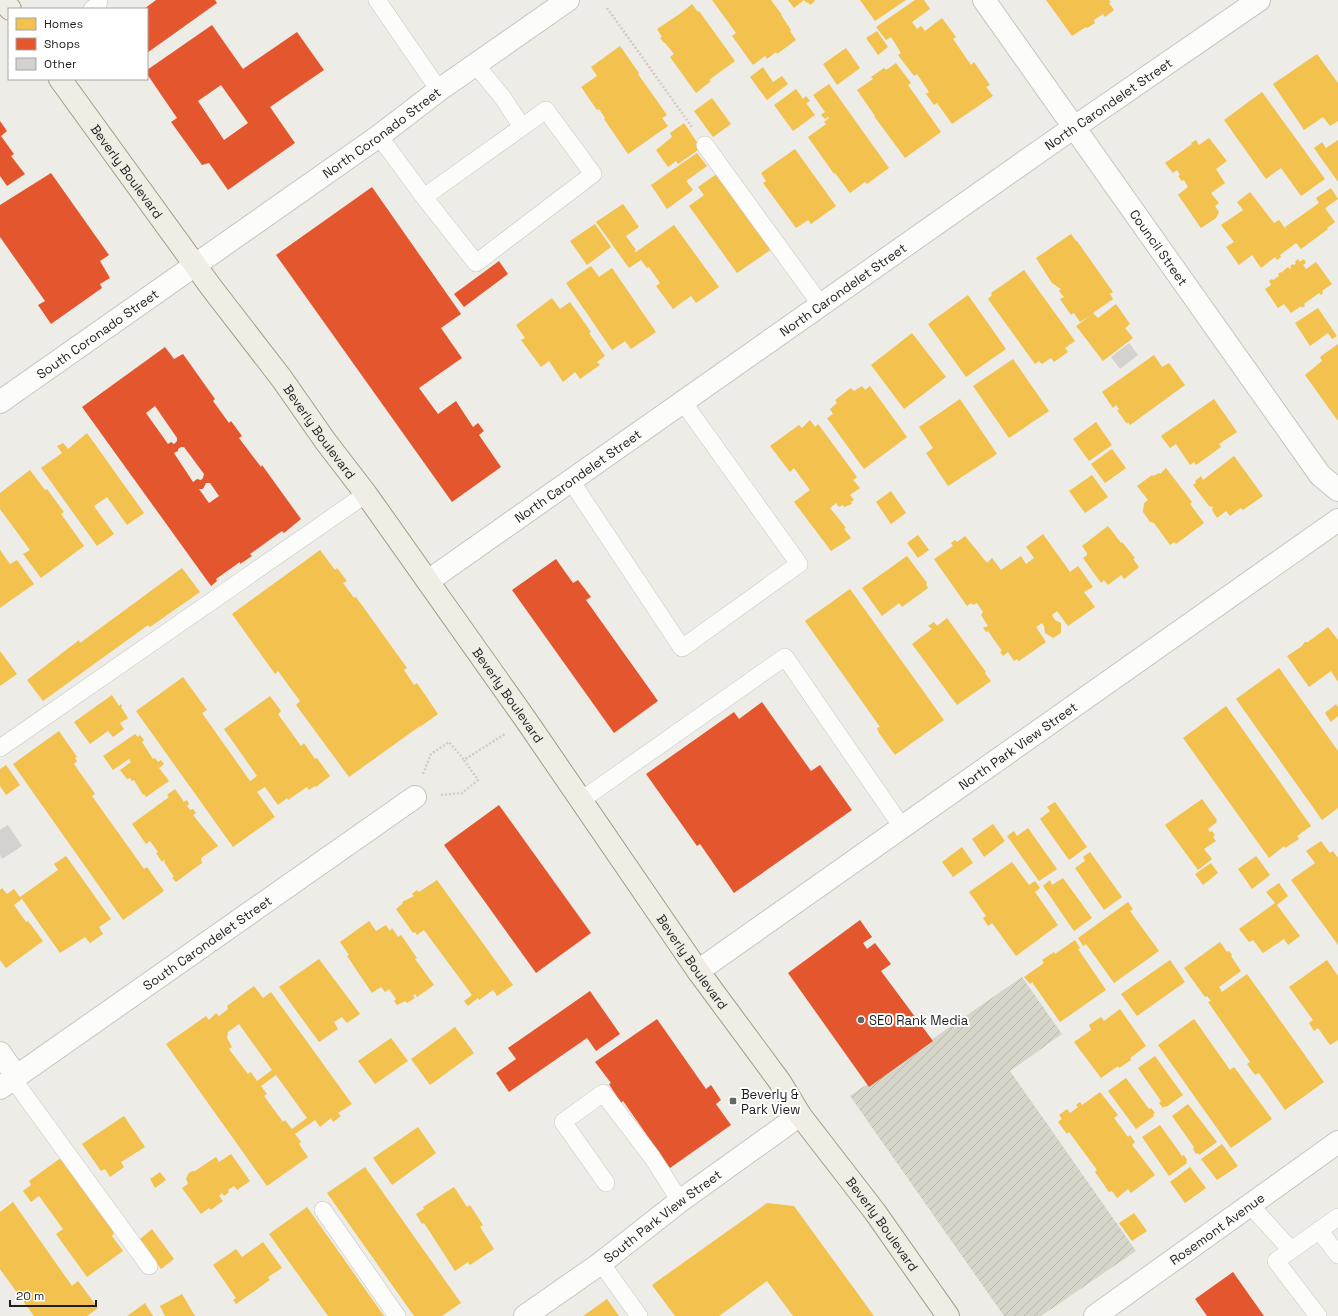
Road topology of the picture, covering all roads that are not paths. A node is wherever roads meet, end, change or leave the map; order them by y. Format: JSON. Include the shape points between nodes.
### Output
{"nodes":[{"id":1,"x":3,"y":0,"type":"edge"},
{"id":2,"x":99,"y":0,"type":"edge"},
{"id":3,"x":377,"y":0,"type":"edge"},
{"id":4,"x":568,"y":0,"type":"edge"},
{"id":5,"x":984,"y":0,"type":"edge"},
{"id":6,"x":1258,"y":0,"type":"edge"},
{"id":7,"x":9,"y":8,"type":"edge"},
{"id":8,"x":93,"y":8,"type":"edge"},
{"id":9,"x":476,"y":65,"type":"junction"},
{"id":10,"x":61,"y":80,"type":"edge"},
{"id":11,"x":439,"y":90,"type":"junction"},
{"id":12,"x":522,"y":127,"type":"junction"},
{"id":13,"x":1074,"y":127,"type":"junction"},
{"id":14,"x":379,"y":136,"type":"junction"},
{"id":15,"x":706,"y":145,"type":"road end"},
{"id":16,"x":424,"y":197,"type":"junction"},
{"id":17,"x":195,"y":265,"type":"junction"},
{"id":18,"x":821,"y":305,"type":"junction"},
{"id":19,"x":0,"y":402,"type":"edge"},
{"id":20,"x":683,"y":402,"type":"junction"},
{"id":21,"x":571,"y":480,"type":"junction"},
{"id":22,"x":1338,"y":490,"type":"edge"},
{"id":23,"x":366,"y":494,"type":"junction"},
{"id":24,"x":1338,"y":520,"type":"edge"},
{"id":25,"x":428,"y":581,"type":"junction"},
{"id":26,"x":0,"y":748,"type":"edge"},
{"id":27,"x":415,"y":797,"type":"road end"},
{"id":28,"x":580,"y":801,"type":"junction"},
{"id":29,"x":902,"y":827,"type":"junction"},
{"id":30,"x":698,"y":971,"type":"junction"},
{"id":31,"x":0,"y":1053,"type":"edge"},
{"id":32,"x":10,"y":1081,"type":"edge"},
{"id":33,"x":800,"y":1115,"type":"junction"},
{"id":34,"x":1338,"y":1142,"type":"edge"},
{"id":35,"x":606,"y":1183,"type":"dead end"},
{"id":36,"x":680,"y":1201,"type":"junction"},
{"id":37,"x":1250,"y":1205,"type":"junction"},
{"id":38,"x":323,"y":1210,"type":"dead end"},
{"id":39,"x":1338,"y":1217,"type":"edge"},
{"id":40,"x":1319,"y":1230,"type":"junction"},
{"id":41,"x":1291,"y":1250,"type":"junction"},
{"id":42,"x":1338,"y":1255,"type":"edge"},
{"id":43,"x":600,"y":1263,"type":"junction"},
{"id":44,"x":149,"y":1266,"type":"dead end"},
{"id":45,"x":397,"y":1316,"type":"edge"},
{"id":46,"x":525,"y":1316,"type":"edge"},
{"id":47,"x":639,"y":1316,"type":"edge"},
{"id":48,"x":948,"y":1316,"type":"edge"},
{"id":49,"x":1095,"y":1316,"type":"edge"},
{"id":50,"x":1318,"y":1316,"type":"edge"}],
"edges":[{"from":1,"to":7,"type":"main road"},
{"from":2,"to":8,"type":"lane"},
{"from":3,"to":11,"type":"lane"},
{"from":4,"to":9,"type":"street","name":"North Coronado Street"},
{"from":5,"to":13,"type":"street","name":"Council Street"},
{"from":6,"to":13,"type":"street","name":"North Carondelet Street"},
{"from":9,"to":11,"type":"street","name":"North Coronado Street"},
{"from":9,"to":12,"type":"lane","via":[[503,98]]},
{"from":10,"to":17,"type":"main road","name":"Beverly Boulevard"},
{"from":11,"to":14,"type":"street","name":"North Coronado Street"},
{"from":12,"to":16,"type":"lane"},
{"from":12,"to":16,"type":"lane","via":[[546,110],[593,174],[476,263]]},
{"from":13,"to":18,"type":"street","name":"North Carondelet Street"},
{"from":13,"to":22,"type":"street","name":"Council Street","via":[[1320,475]]},
{"from":14,"to":16,"type":"lane"},
{"from":14,"to":17,"type":"street","name":"North Coronado Street"},
{"from":15,"to":18,"type":"lane"},
{"from":17,"to":19,"type":"street","name":"South Coronado Street"},
{"from":17,"to":23,"type":"main road","name":"Beverly Boulevard"},
{"from":18,"to":20,"type":"street","name":"North Carondelet Street"},
{"from":20,"to":21,"type":"street","name":"North Carondelet Street"},
{"from":20,"to":21,"type":"lane","via":[[799,564],[682,648]]},
{"from":21,"to":25,"type":"street","name":"North Carondelet Street"},
{"from":23,"to":25,"type":"main road","name":"Beverly Boulevard"},
{"from":23,"to":26,"type":"lane"},
{"from":24,"to":29,"type":"street","name":"North Park View Street"},
{"from":25,"to":28,"type":"main road","name":"Beverly Boulevard"},
{"from":27,"to":32,"type":"street","name":"South Carondelet Street"},
{"from":28,"to":29,"type":"lane","via":[[785,657]]},
{"from":28,"to":30,"type":"main road","name":"Beverly Boulevard"},
{"from":29,"to":30,"type":"street","name":"North Park View Street"},
{"from":30,"to":33,"type":"main road","name":"Beverly Boulevard","via":[[780,1082]]},
{"from":31,"to":32,"type":"street"},
{"from":32,"to":44,"type":"lane"},
{"from":33,"to":36,"type":"street","name":"South Park View Street"},
{"from":33,"to":48,"type":"main road","name":"Beverly Boulevard","via":[[875,1212]]},
{"from":34,"to":37,"type":"street","name":"Rosemont Avenue"},
{"from":35,"to":36,"type":"lane","via":[[563,1122],[603,1093],[652,1156]]},
{"from":36,"to":43,"type":"street","name":"South Park View Street"},
{"from":37,"to":41,"type":"lane"},
{"from":37,"to":49,"type":"street","name":"Rosemont Avenue"},
{"from":38,"to":45,"type":"lane"},
{"from":39,"to":40,"type":"lane"},
{"from":40,"to":41,"type":"lane"},
{"from":40,"to":42,"type":"lane"},
{"from":41,"to":50,"type":"lane","via":[[1276,1260]]},
{"from":43,"to":46,"type":"street","name":"South Park View Street"},
{"from":43,"to":47,"type":"lane"}]}
